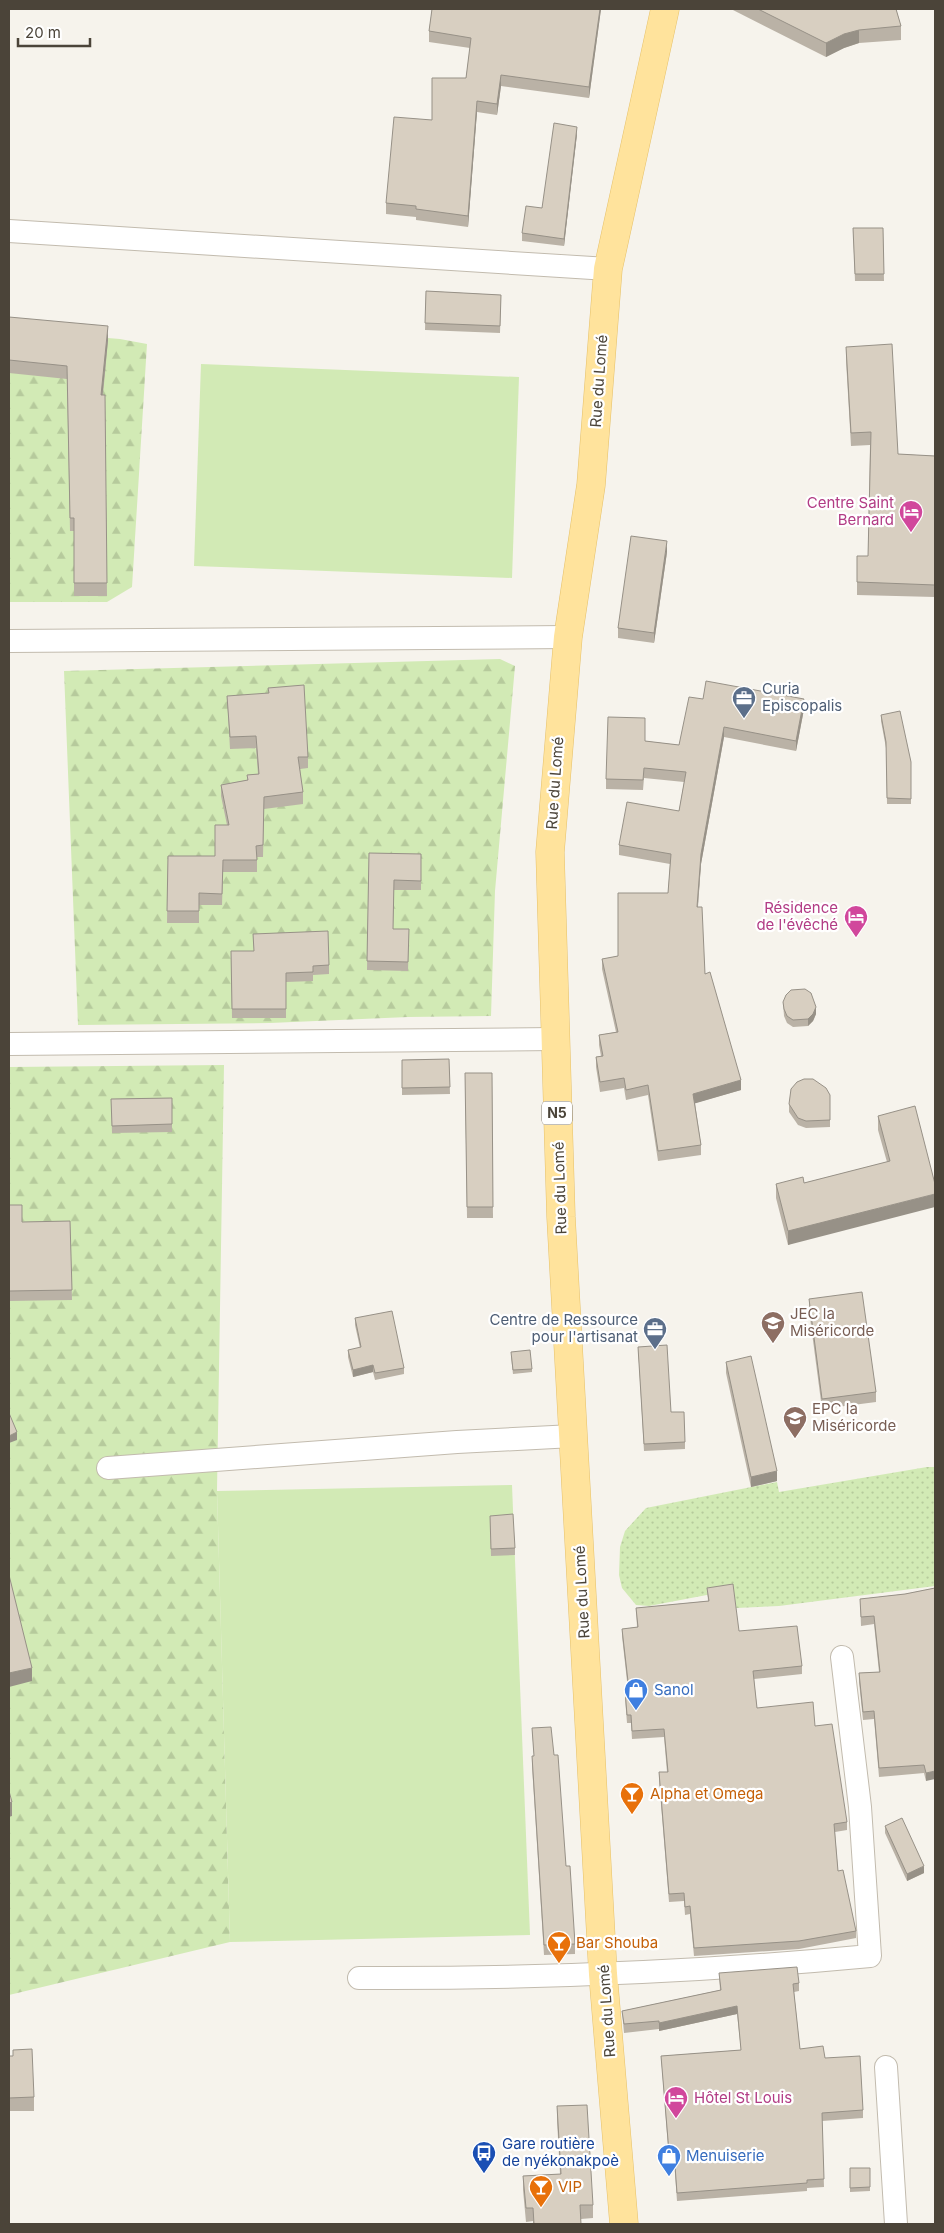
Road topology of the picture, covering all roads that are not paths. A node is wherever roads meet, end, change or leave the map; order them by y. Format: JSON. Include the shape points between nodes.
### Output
{"nodes":[{"id":1,"x":664,"y":9,"type":"edge"},
{"id":2,"x":9,"y":231,"type":"edge"},
{"id":3,"x":608,"y":269,"type":"junction"},
{"id":4,"x":568,"y":638,"type":"junction"},
{"id":5,"x":9,"y":641,"type":"edge"},
{"id":6,"x":554,"y":1039,"type":"junction"},
{"id":7,"x":9,"y":1044,"type":"edge"},
{"id":8,"x":573,"y":1436,"type":"junction"},
{"id":9,"x":108,"y":1468,"type":"dead end"},
{"id":10,"x":842,"y":1657,"type":"dead end"},
{"id":11,"x":603,"y":1974,"type":"junction"},
{"id":12,"x":359,"y":1978,"type":"dead end"},
{"id":13,"x":886,"y":2067,"type":"dead end"},
{"id":14,"x":624,"y":2224,"type":"edge"},
{"id":15,"x":896,"y":2224,"type":"edge"}],
"edges":[{"from":1,"to":3,"type":"main road","name":"Rue du Lomé","number":"N5"},
{"from":2,"to":3,"type":"street"},
{"from":3,"to":4,"type":"main road","name":"Rue du Lomé","number":"N5","via":[[591,485]]},
{"from":4,"to":5,"type":"street"},
{"from":4,"to":6,"type":"main road","name":"Rue du Lomé","number":"N5","via":[[550,852]]},
{"from":6,"to":7,"type":"street"},
{"from":6,"to":8,"type":"main road","name":"Rue du Lomé","number":"N5"},
{"from":8,"to":9,"type":"street"},
{"from":8,"to":11,"type":"main road","name":"Rue du Lomé","number":"N5"},
{"from":10,"to":11,"type":"street","via":[[860,1806],[870,1956],[756,1967]]},
{"from":11,"to":12,"type":"street"},
{"from":11,"to":14,"type":"main road","name":"Rue du Lomé","number":"N5"},
{"from":13,"to":15,"type":"street"}]}
